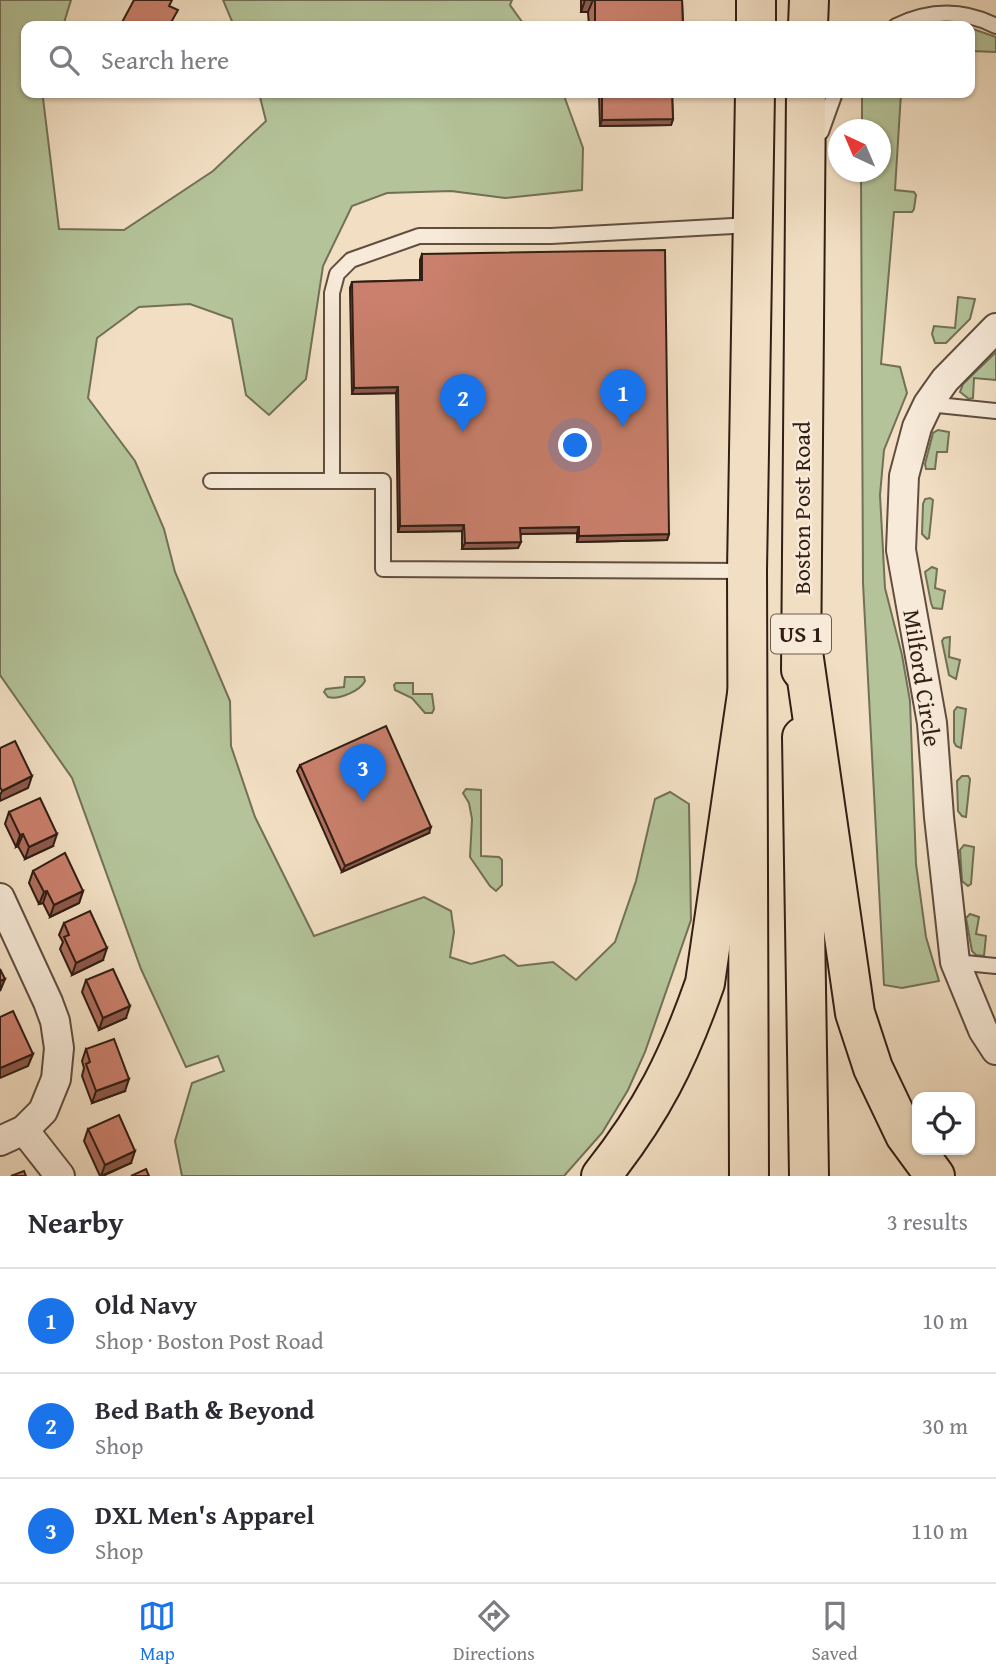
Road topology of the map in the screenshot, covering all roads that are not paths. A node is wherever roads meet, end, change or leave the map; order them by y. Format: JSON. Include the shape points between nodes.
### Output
{"nodes":[{"id":1,"x":756,"y":0,"type":"edge"},
{"id":2,"x":808,"y":0,"type":"edge"},
{"id":3,"x":756,"y":21,"type":"edge"},
{"id":4,"x":808,"y":21,"type":"edge"},
{"id":5,"x":910,"y":21,"type":"edge"},
{"id":6,"x":996,"y":26,"type":"edge"},
{"id":7,"x":755,"y":98,"type":"edge"},
{"id":8,"x":806,"y":98,"type":"edge"},
{"id":9,"x":833,"y":98,"type":"edge"},
{"id":10,"x":804,"y":187,"type":"junction"},
{"id":11,"x":753,"y":225,"type":"junction"},
{"id":12,"x":996,"y":328,"type":"edge"},
{"id":13,"x":928,"y":404,"type":"junction"},
{"id":14,"x":996,"y":411,"type":"edge"},
{"id":15,"x":211,"y":481,"type":"dead end"},
{"id":16,"x":332,"y":481,"type":"junction"},
{"id":17,"x":747,"y":571,"type":"junction"},
{"id":18,"x":801,"y":638,"type":"junction"},
{"id":19,"x":747,"y":694,"type":"junction"},
{"id":20,"x":0,"y":898,"type":"edge"},
{"id":21,"x":955,"y":962,"type":"junction"},
{"id":22,"x":996,"y":966,"type":"edge"},
{"id":23,"x":996,"y":1050,"type":"edge"},
{"id":24,"x":12,"y":1136,"type":"edge"},
{"id":25,"x":60,"y":1176,"type":"edge"},
{"id":26,"x":601,"y":1176,"type":"edge"},
{"id":27,"x":749,"y":1176,"type":"edge"},
{"id":28,"x":808,"y":1176,"type":"edge"},
{"id":29,"x":935,"y":1176,"type":"edge"}],
"edges":[{"from":1,"to":3,"type":"main road"},
{"from":2,"to":4,"type":"main road"},
{"from":5,"to":6,"type":"lane","via":[[949,12]]},
{"from":7,"to":11,"type":"main road","number":"US 1"},
{"from":8,"to":10,"type":"main road","name":"Boston Post Road","number":"US 1"},
{"from":9,"to":10,"type":"lane"},
{"from":10,"to":18,"type":"main road","name":"Boston Post Road","number":"US 1"},
{"from":11,"to":16,"type":"lane","via":[[551,236],[419,236],[351,260],[332,285]]},
{"from":11,"to":17,"type":"main road","number":"US 1"},
{"from":12,"to":13,"type":"street","name":"Milford Circle"},
{"from":13,"to":14,"type":"lane"},
{"from":13,"to":21,"type":"street","name":"Milford Circle","via":[[904,476],[901,550],[932,723]]},
{"from":15,"to":16,"type":"lane"},
{"from":16,"to":17,"type":"lane","via":[[383,481],[383,569]]},
{"from":17,"to":19,"type":"main road","number":"US 1"},
{"from":18,"to":28,"type":"main road","name":"Boston Post Road","number":"US 1"},
{"from":18,"to":29,"type":"main road","via":[[855,1013],[873,1068],[905,1135]]},
{"from":19,"to":26,"type":"main road","via":[[705,983],[670,1073],[648,1113]]},
{"from":19,"to":27,"type":"main road","number":"US 1"},
{"from":20,"to":24,"type":"street","via":[[48,1002],[59,1048],[56,1079],[43,1111]]},
{"from":21,"to":22,"type":"lane"},
{"from":21,"to":23,"type":"street","name":"Milford Circle"},
{"from":24,"to":25,"type":"street"}]}
